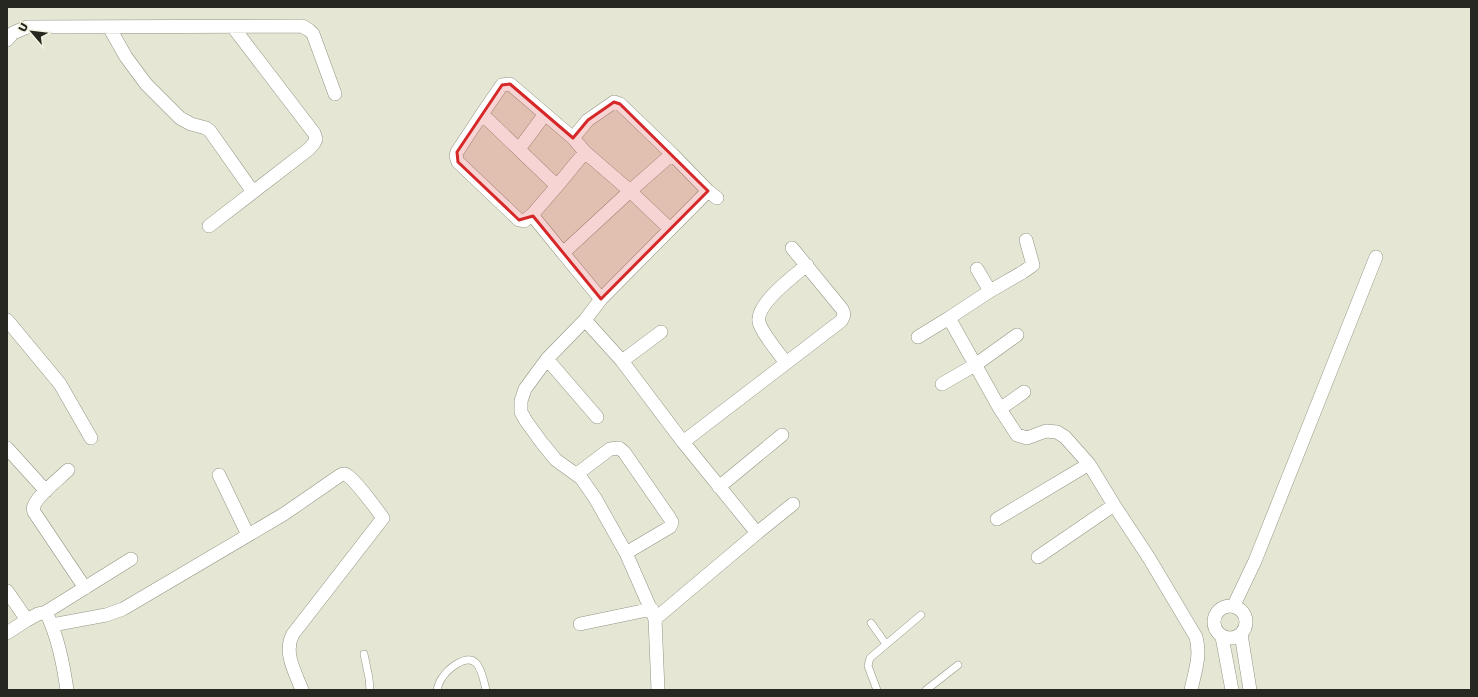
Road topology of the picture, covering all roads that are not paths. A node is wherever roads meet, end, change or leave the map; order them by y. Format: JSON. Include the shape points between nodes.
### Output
{"nodes":[{"id":1,"x":109,"y":26,"type":"junction"},
{"id":2,"x":233,"y":27,"type":"junction"},
{"id":3,"x":7,"y":40,"type":"edge"},
{"id":4,"x":335,"y":94,"type":"dead end"},
{"id":5,"x":482,"y":114,"type":"junction"},
{"id":6,"x":546,"y":114,"type":"junction"},
{"id":7,"x":573,"y":138,"type":"junction"},
{"id":8,"x":519,"y":149,"type":"junction"},
{"id":9,"x":585,"y":152,"type":"junction"},
{"id":10,"x":672,"y":154,"type":"junction"},
{"id":11,"x":557,"y":186,"type":"junction"},
{"id":12,"x":630,"y":191,"type":"junction"},
{"id":13,"x":253,"y":192,"type":"junction"},
{"id":14,"x":532,"y":215,"type":"junction"},
{"id":15,"x":209,"y":226,"type":"dead end"},
{"id":16,"x":670,"y":229,"type":"junction"},
{"id":17,"x":1026,"y":240,"type":"dead end"},
{"id":18,"x":792,"y":248,"type":"dead end"},
{"id":19,"x":563,"y":253,"type":"junction"},
{"id":20,"x":1376,"y":257,"type":"dead end"},
{"id":21,"x":807,"y":265,"type":"junction"},
{"id":22,"x":977,"y":269,"type":"dead end"},
{"id":23,"x":990,"y":290,"type":"junction"},
{"id":24,"x":601,"y":299,"type":"junction"},
{"id":25,"x":949,"y":318,"type":"junction"},
{"id":26,"x":7,"y":320,"type":"edge"},
{"id":27,"x":585,"y":320,"type":"junction"},
{"id":28,"x":661,"y":332,"type":"dead end"},
{"id":29,"x":1017,"y":335,"type":"dead end"},
{"id":30,"x":918,"y":337,"type":"dead end"},
{"id":31,"x":547,"y":359,"type":"junction"},
{"id":32,"x":622,"y":361,"type":"junction"},
{"id":33,"x":786,"y":363,"type":"junction"},
{"id":34,"x":975,"y":365,"type":"junction"},
{"id":35,"x":942,"y":384,"type":"dead end"},
{"id":36,"x":1024,"y":392,"type":"dead end"},
{"id":37,"x":1000,"y":409,"type":"junction"},
{"id":38,"x":597,"y":417,"type":"dead end"},
{"id":39,"x":782,"y":435,"type":"dead end"},
{"id":40,"x":91,"y":438,"type":"dead end"},
{"id":41,"x":683,"y":442,"type":"junction"},
{"id":42,"x":7,"y":448,"type":"edge"},
{"id":43,"x":1089,"y":464,"type":"junction"},
{"id":44,"x":68,"y":470,"type":"dead end"},
{"id":45,"x":577,"y":474,"type":"junction"},
{"id":46,"x":219,"y":475,"type":"dead end"},
{"id":47,"x":719,"y":487,"type":"junction"},
{"id":48,"x":46,"y":491,"type":"junction"},
{"id":49,"x":793,"y":504,"type":"dead end"},
{"id":50,"x":1114,"y":506,"type":"junction"},
{"id":51,"x":997,"y":519,"type":"dead end"},
{"id":52,"x":757,"y":533,"type":"junction"},
{"id":53,"x":248,"y":536,"type":"junction"},
{"id":54,"x":626,"y":553,"type":"junction"},
{"id":55,"x":1038,"y":557,"type":"dead end"},
{"id":56,"x":131,"y":559,"type":"dead end"},
{"id":57,"x":85,"y":588,"type":"junction"},
{"id":58,"x":7,"y":591,"type":"edge"},
{"id":59,"x":1234,"y":605,"type":"junction"},
{"id":60,"x":46,"y":612,"type":"junction"},
{"id":61,"x":654,"y":614,"type":"junction"},
{"id":62,"x":921,"y":615,"type":"dead end"},
{"id":63,"x":27,"y":620,"type":"junction"},
{"id":64,"x":871,"y":623,"type":"dead end"},
{"id":65,"x":580,"y":624,"type":"dead end"},
{"id":66,"x":52,"y":625,"type":"junction"},
{"id":67,"x":7,"y":634,"type":"edge"},
{"id":68,"x":1241,"y":634,"type":"junction"},
{"id":69,"x":1222,"y":637,"type":"junction"},
{"id":70,"x":886,"y":644,"type":"junction"},
{"id":71,"x":364,"y":654,"type":"dead end"},
{"id":72,"x":958,"y":665,"type":"dead end"},
{"id":73,"x":68,"y":690,"type":"edge"},
{"id":74,"x":302,"y":690,"type":"edge"},
{"id":75,"x":370,"y":690,"type":"edge"},
{"id":76,"x":436,"y":690,"type":"edge"},
{"id":77,"x":486,"y":690,"type":"edge"},
{"id":78,"x":658,"y":690,"type":"edge"},
{"id":79,"x":877,"y":690,"type":"edge"},
{"id":80,"x":926,"y":690,"type":"edge"},
{"id":81,"x":1191,"y":690,"type":"edge"},
{"id":82,"x":1232,"y":690,"type":"edge"},
{"id":83,"x":1250,"y":690,"type":"edge"}],
"edges":[{"from":1,"to":2,"type":"street"},
{"from":1,"to":3,"type":"street","via":[[27,28],[13,33]]},
{"from":1,"to":13,"type":"street","via":[[126,57],[146,84],[180,118],[210,131]]},
{"from":2,"to":4,"type":"street","via":[[306,27],[313,34]]},
{"from":2,"to":13,"type":"street","via":[[316,139],[309,149]]},
{"from":5,"to":6,"type":"street","via":[[502,85],[510,84]]},
{"from":5,"to":8,"type":"street"},
{"from":5,"to":14,"type":"street","via":[[457,152],[458,162],[519,220],[524,221]]},
{"from":6,"to":7,"type":"street"},
{"from":6,"to":8,"type":"street"},
{"from":7,"to":9,"type":"street"},
{"from":7,"to":10,"type":"street","via":[[588,120],[614,102],[620,104]]},
{"from":8,"to":11,"type":"street"},
{"from":9,"to":11,"type":"street"},
{"from":9,"to":12,"type":"street"},
{"from":10,"to":12,"type":"street"},
{"from":10,"to":16,"type":"street","via":[[712,194]]},
{"from":11,"to":14,"type":"street"},
{"from":12,"to":16,"type":"street"},
{"from":12,"to":19,"type":"street"},
{"from":13,"to":15,"type":"street"},
{"from":14,"to":19,"type":"street"},
{"from":16,"to":24,"type":"street"},
{"from":17,"to":23,"type":"street","via":[[1033,265]]},
{"from":18,"to":21,"type":"street"},
{"from":19,"to":24,"type":"street"},
{"from":20,"to":59,"type":"street","via":[[1255,561]]},
{"from":21,"to":33,"type":"street","via":[[771,297],[759,314],[759,324]]},
{"from":21,"to":33,"type":"street","via":[[842,309],[844,316],[841,322]]},
{"from":22,"to":23,"type":"street"},
{"from":23,"to":25,"type":"street"},
{"from":24,"to":27,"type":"street"},
{"from":25,"to":30,"type":"street"},
{"from":25,"to":34,"type":"street"},
{"from":26,"to":40,"type":"street","via":[[60,384]]},
{"from":27,"to":31,"type":"street"},
{"from":27,"to":32,"type":"street"},
{"from":28,"to":32,"type":"street"},
{"from":29,"to":34,"type":"street"},
{"from":31,"to":38,"type":"street"},
{"from":31,"to":45,"type":"street","via":[[525,389],[521,412],[556,460]]},
{"from":32,"to":41,"type":"street"},
{"from":33,"to":41,"type":"street"},
{"from":34,"to":35,"type":"street"},
{"from":34,"to":37,"type":"street"},
{"from":36,"to":37,"type":"street"},
{"from":37,"to":43,"type":"street","via":[[1017,435],[1027,438],[1046,431],[1057,432],[1065,437]]},
{"from":39,"to":47,"type":"street"},
{"from":41,"to":47,"type":"street"},
{"from":42,"to":48,"type":"street"},
{"from":43,"to":50,"type":"street"},
{"from":43,"to":51,"type":"street"},
{"from":44,"to":48,"type":"street"},
{"from":45,"to":54,"type":"street","via":[[595,498]]},
{"from":45,"to":54,"type":"street","via":[[610,449],[620,448],[669,517],[672,522],[670,527]]},
{"from":46,"to":53,"type":"street"},
{"from":47,"to":52,"type":"street"},
{"from":48,"to":57,"type":"street","via":[[34,504],[34,512]]},
{"from":49,"to":52,"type":"street"},
{"from":50,"to":55,"type":"street"},
{"from":50,"to":81,"type":"street","via":[[1149,558],[1196,637],[1199,648]]},
{"from":52,"to":61,"type":"street"},
{"from":53,"to":66,"type":"street","via":[[123,609],[106,615]]},
{"from":53,"to":74,"type":"street","via":[[342,474],[348,476],[382,518],[289,642],[288,651]]},
{"from":54,"to":61,"type":"street"},
{"from":56,"to":57,"type":"street"},
{"from":57,"to":60,"type":"street"},
{"from":58,"to":63,"type":"street"},
{"from":59,"to":68,"type":"street","via":[[1244,612],[1247,624]]},
{"from":59,"to":69,"type":"street","via":[[1222,607],[1214,616],[1214,628]]},
{"from":60,"to":63,"type":"street"},
{"from":60,"to":66,"type":"street"},
{"from":61,"to":65,"type":"street"},
{"from":61,"to":78,"type":"street"},
{"from":62,"to":70,"type":"lane"},
{"from":63,"to":67,"type":"street"},
{"from":64,"to":70,"type":"lane"},
{"from":66,"to":73,"type":"street","via":[[63,661]]},
{"from":68,"to":69,"type":"street","via":[[1232,639]]},
{"from":68,"to":83,"type":"street"},
{"from":69,"to":82,"type":"street"},
{"from":70,"to":79,"type":"lane","via":[[870,658],[868,666]]},
{"from":71,"to":75,"type":"lane"},
{"from":72,"to":80,"type":"lane"},
{"from":76,"to":77,"type":"lane","via":[[448,670],[470,660],[476,662]]}]}
